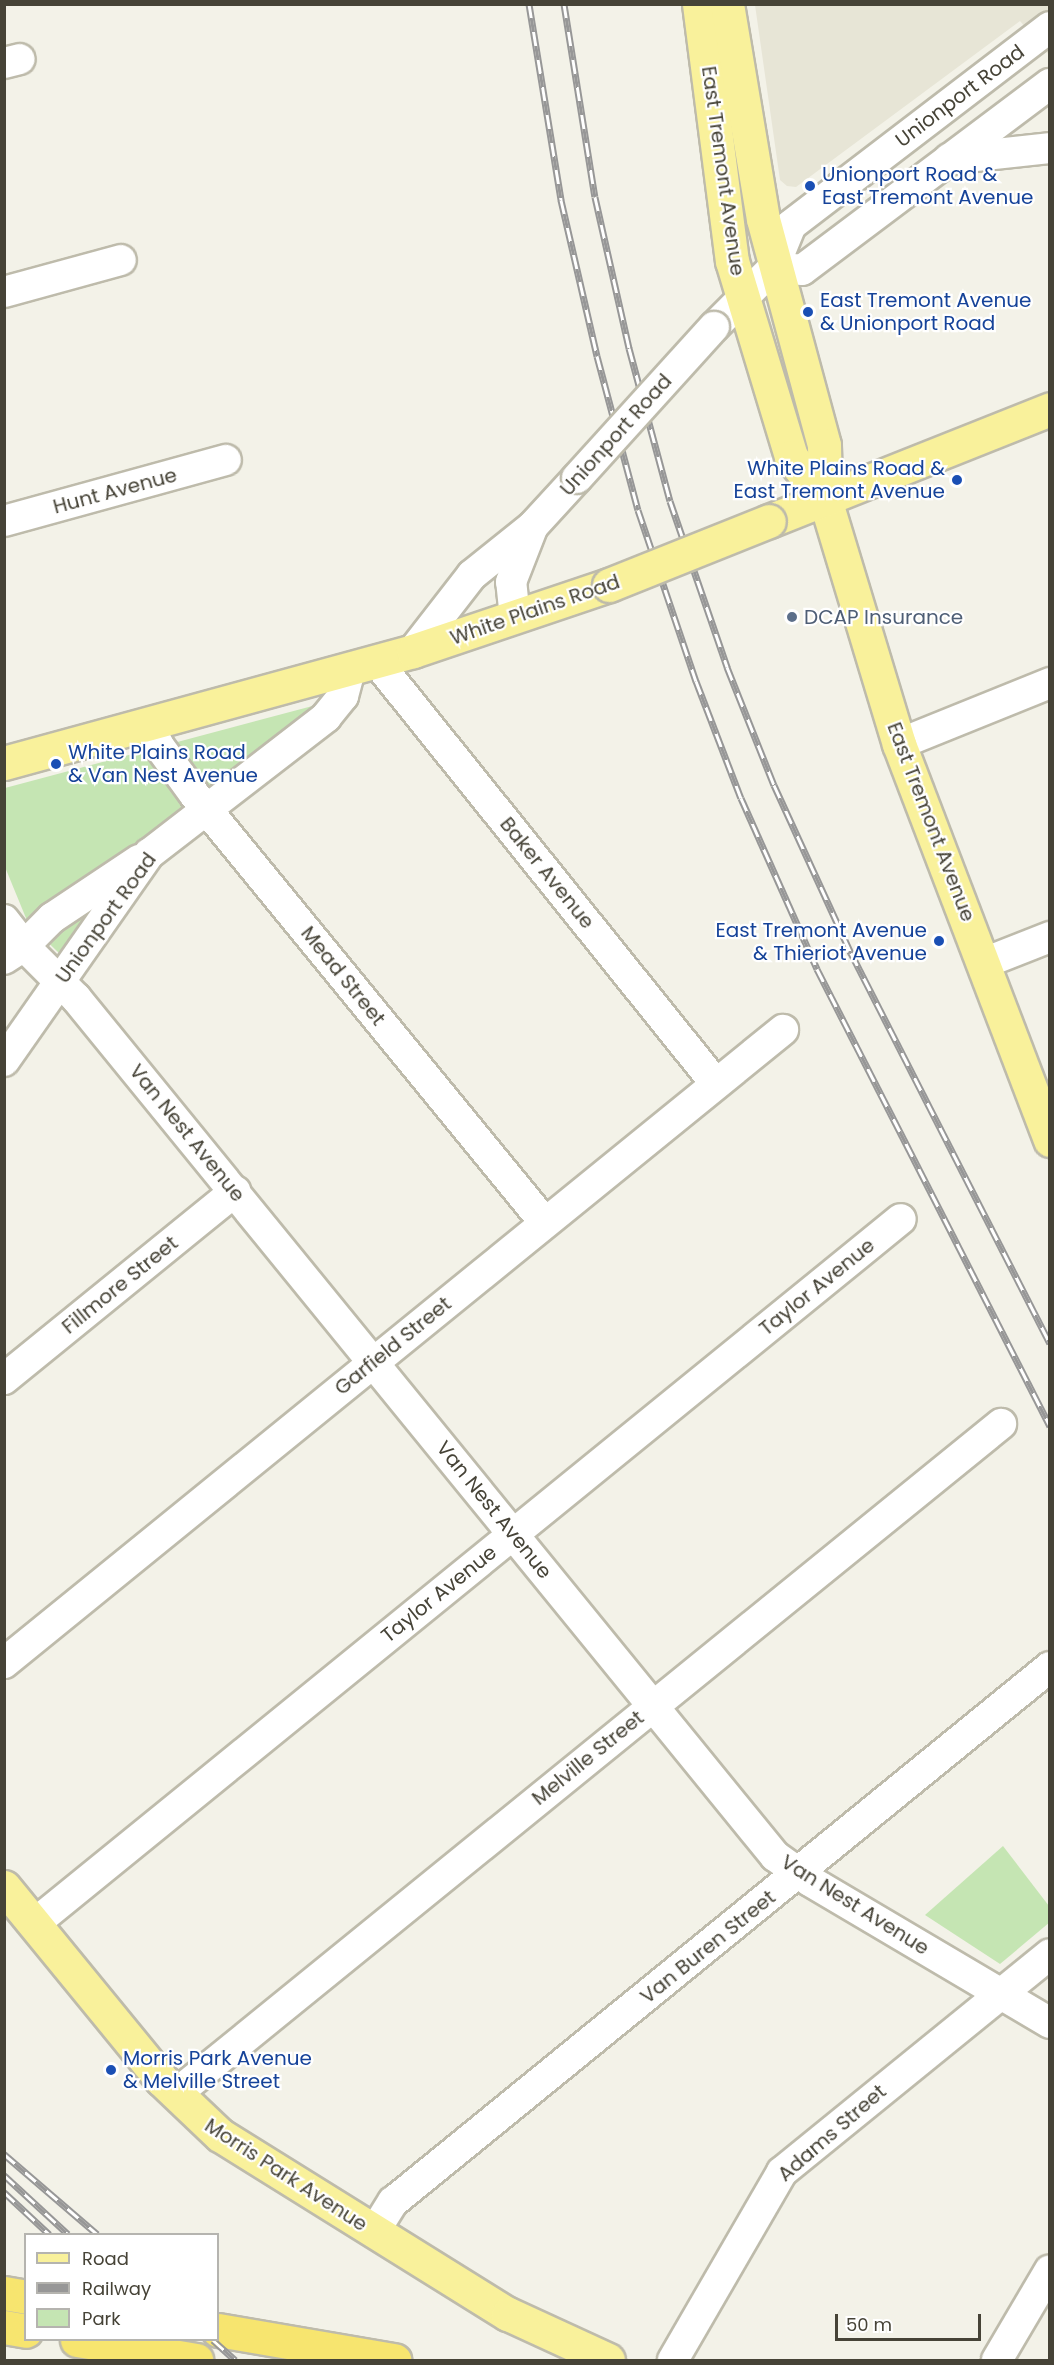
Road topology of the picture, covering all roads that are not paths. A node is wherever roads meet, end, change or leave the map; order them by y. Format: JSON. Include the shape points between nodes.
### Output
{"nodes":[{"id":1,"x":699,"y":4,"type":"edge"},
{"id":2,"x":727,"y":4,"type":"edge"},
{"id":3,"x":1050,"y":27,"type":"edge"},
{"id":4,"x":1050,"y":84,"type":"edge"},
{"id":5,"x":1050,"y":148,"type":"edge"},
{"id":6,"x":946,"y":159,"type":"junction"},
{"id":7,"x":121,"y":260,"type":"dead end"},
{"id":8,"x":774,"y":267,"type":"junction"},
{"id":9,"x":4,"y":292,"type":"edge"},
{"id":10,"x":742,"y":299,"type":"junction"},
{"id":11,"x":1050,"y":409,"type":"edge"},
{"id":12,"x":226,"y":460,"type":"dead end"},
{"id":13,"x":825,"y":499,"type":"junction"},
{"id":14,"x":4,"y":521,"type":"edge"},
{"id":15,"x":533,"y":525,"type":"junction"},
{"id":16,"x":515,"y":618,"type":"junction"},
{"id":17,"x":412,"y":651,"type":"junction"},
{"id":18,"x":363,"y":666,"type":"junction"},
{"id":19,"x":1050,"y":683,"type":"edge"},
{"id":20,"x":148,"y":724,"type":"junction"},
{"id":21,"x":899,"y":744,"type":"junction"},
{"id":22,"x":4,"y":763,"type":"edge"},
{"id":23,"x":206,"y":808,"type":"junction"},
{"id":24,"x":149,"y":854,"type":"junction"},
{"id":25,"x":4,"y":920,"type":"edge"},
{"id":26,"x":1050,"y":937,"type":"edge"},
{"id":27,"x":14,"y":953,"type":"edge"},
{"id":28,"x":984,"y":963,"type":"junction"},
{"id":29,"x":59,"y":982,"type":"junction"},
{"id":30,"x":783,"y":1030,"type":"dead end"},
{"id":31,"x":4,"y":1061,"type":"edge"},
{"id":32,"x":716,"y":1084,"type":"junction"},
{"id":33,"x":1050,"y":1140,"type":"edge"},
{"id":34,"x":235,"y":1191,"type":"junction"},
{"id":35,"x":901,"y":1219,"type":"dead end"},
{"id":36,"x":545,"y":1223,"type":"junction"},
{"id":37,"x":373,"y":1362,"type":"junction"},
{"id":38,"x":4,"y":1379,"type":"edge"},
{"id":39,"x":1001,"y":1424,"type":"dead end"},
{"id":40,"x":513,"y":1534,"type":"junction"},
{"id":41,"x":4,"y":1663,"type":"edge"},
{"id":42,"x":1050,"y":1667,"type":"edge"},
{"id":43,"x":653,"y":1705,"type":"junction"},
{"id":44,"x":796,"y":1873,"type":"junction"},
{"id":45,"x":4,"y":1887,"type":"edge"},
{"id":46,"x":34,"y":1924,"type":"junction"},
{"id":47,"x":1050,"y":1954,"type":"edge"},
{"id":48,"x":999,"y":1994,"type":"junction"},
{"id":49,"x":1050,"y":2022,"type":"edge"},
{"id":50,"x":176,"y":2094,"type":"junction"},
{"id":51,"x":374,"y":2232,"type":"junction"},
{"id":52,"x":1050,"y":2270,"type":"edge"},
{"id":53,"x":4,"y":2293,"type":"edge"},
{"id":54,"x":24,"y":2296,"type":"edge"},
{"id":55,"x":508,"y":2314,"type":"junction"},
{"id":56,"x":4,"y":2327,"type":"edge"},
{"id":57,"x":219,"y":2330,"type":"edge"},
{"id":58,"x":24,"y":2331,"type":"edge"},
{"id":59,"x":83,"y":2341,"type":"edge"},
{"id":60,"x":196,"y":2361,"type":"edge"},
{"id":61,"x":394,"y":2361,"type":"edge"},
{"id":62,"x":564,"y":2361,"type":"edge"},
{"id":63,"x":608,"y":2361,"type":"edge"},
{"id":64,"x":673,"y":2361,"type":"edge"},
{"id":65,"x":997,"y":2361,"type":"edge"}],
"edges":[{"from":1,"to":10,"type":"main road","name":"East Tremont Avenue","via":[[732,261]]},
{"from":2,"to":8,"type":"main road","name":"East Tremont Avenue","via":[[751,159]]},
{"from":3,"to":8,"type":"street","name":"Unionport Road","via":[[791,225]]},
{"from":4,"to":6,"type":"street"},
{"from":5,"to":6,"type":"street"},
{"from":6,"to":8,"type":"street","via":[[802,270]]},
{"from":7,"to":9,"type":"street"},
{"from":8,"to":10,"type":"street","name":"Unionport Road"},
{"from":8,"to":13,"type":"main road","name":"East Tremont Avenue","via":[[824,445]]},
{"from":10,"to":13,"type":"main road","name":"East Tremont Avenue","via":[[791,457]]},
{"from":10,"to":15,"type":"street","name":"Unionport Road","bridge":true},
{"from":11,"to":13,"type":"main road","name":"White Plains Road"},
{"from":12,"to":14,"type":"street","name":"Hunt Avenue"},
{"from":13,"to":16,"type":"main road","name":"White Plains Road","bridge":true},
{"from":13,"to":21,"type":"main road","name":"East Tremont Avenue"},
{"from":15,"to":16,"type":"street","name":"Unionport Road","via":[[511,582]]},
{"from":15,"to":17,"type":"street","name":"Unionport Road","via":[[472,575]]},
{"from":16,"to":17,"type":"main road","name":"White Plains Road"},
{"from":17,"to":18,"type":"main road","name":"White Plains Road"},
{"from":18,"to":20,"type":"main road","name":"White Plains Road"},
{"from":18,"to":23,"type":"street","name":"Unionport Road","via":[[326,717]]},
{"from":18,"to":32,"type":"street","name":"Baker Avenue"},
{"from":19,"to":21,"type":"street"},
{"from":20,"to":22,"type":"main road","name":"White Plains Road"},
{"from":20,"to":23,"type":"street","name":"Mead Street","via":[[168,760]]},
{"from":21,"to":28,"type":"main road","name":"East Tremont Avenue"},
{"from":23,"to":24,"type":"street","name":"Unionport Road"},
{"from":23,"to":36,"type":"street","name":"Mead Street"},
{"from":24,"to":27,"type":"street","via":[[52,918]]},
{"from":24,"to":29,"type":"street","name":"Unionport Road"},
{"from":25,"to":27,"type":"street","name":"Van Nest Avenue"},
{"from":26,"to":28,"type":"street"},
{"from":27,"to":29,"type":"street","name":"Van Nest Avenue"},
{"from":28,"to":33,"type":"main road","name":"East Tremont Avenue"},
{"from":29,"to":31,"type":"street","name":"Unionport Road"},
{"from":29,"to":34,"type":"street","name":"Van Nest Avenue"},
{"from":30,"to":32,"type":"street","name":"Garfield Street"},
{"from":32,"to":36,"type":"street","name":"Garfield Street"},
{"from":34,"to":37,"type":"street","name":"Van Nest Avenue"},
{"from":34,"to":38,"type":"street","name":"Fillmore Street"},
{"from":35,"to":40,"type":"street","name":"Taylor Avenue"},
{"from":36,"to":37,"type":"street","name":"Garfield Street"},
{"from":37,"to":40,"type":"street","name":"Van Nest Avenue"},
{"from":37,"to":41,"type":"street","name":"Garfield Street"},
{"from":39,"to":43,"type":"street","name":"Melville Street"},
{"from":40,"to":43,"type":"street","name":"Van Nest Avenue"},
{"from":40,"to":46,"type":"street","name":"Taylor Avenue"},
{"from":42,"to":44,"type":"street","name":"Van Buren Street"},
{"from":43,"to":44,"type":"street","name":"Van Nest Avenue","via":[[775,1856]]},
{"from":43,"to":50,"type":"street","name":"Melville Street"},
{"from":44,"to":48,"type":"street","name":"Van Nest Avenue"},
{"from":44,"to":51,"type":"street","name":"Van Buren Street","via":[[393,2202]]},
{"from":45,"to":46,"type":"main road","name":"Morris Park Avenue"},
{"from":46,"to":50,"type":"main road","name":"Morris Park Avenue"},
{"from":47,"to":48,"type":"street","name":"Adams Street"},
{"from":48,"to":49,"type":"street","name":"Van Nest Avenue"},
{"from":48,"to":64,"type":"street","name":"Adams Street","via":[[782,2172]]},
{"from":50,"to":51,"type":"main road","name":"Morris Park Avenue","via":[[220,2135]]},
{"from":51,"to":55,"type":"main road","name":"Morris Park Avenue"},
{"from":52,"to":65,"type":"street"},
{"from":53,"to":54,"type":"highway"},
{"from":55,"to":62,"type":"main road","name":"Morris Park Avenue"},
{"from":55,"to":63,"type":"main road","name":"Morris Park Avenue"},
{"from":56,"to":58,"type":"highway"},
{"from":57,"to":61,"type":"highway"},
{"from":59,"to":60,"type":"highway","bridge":true}]}
